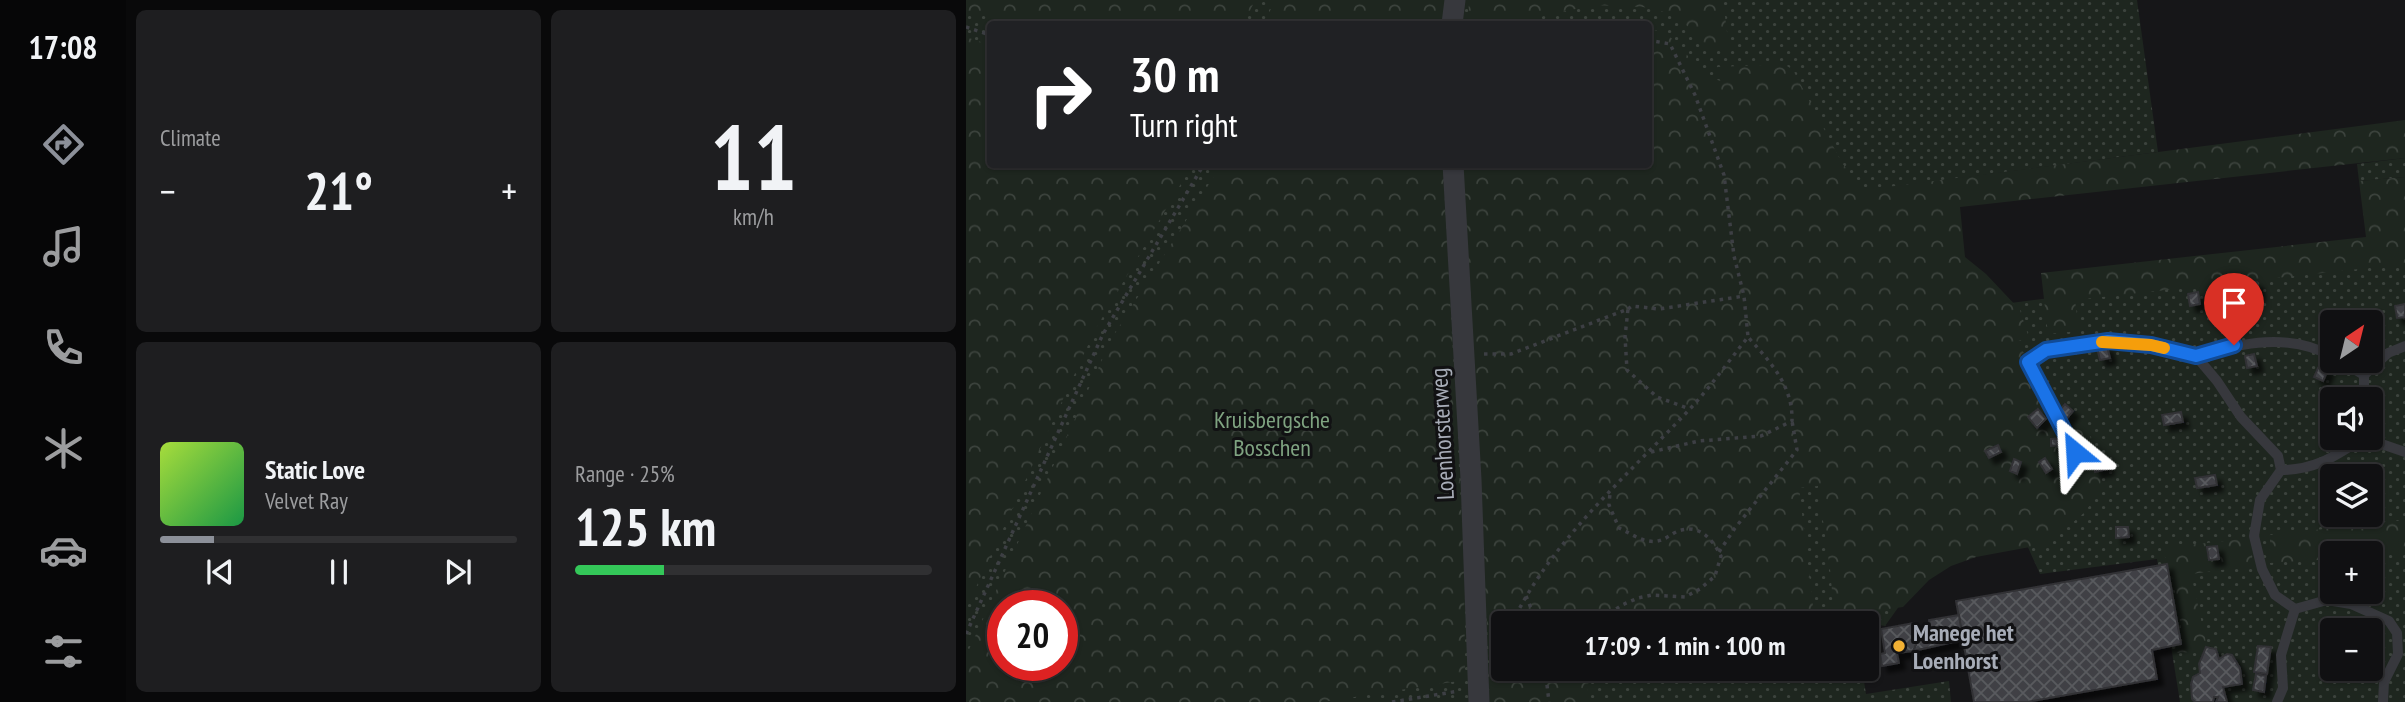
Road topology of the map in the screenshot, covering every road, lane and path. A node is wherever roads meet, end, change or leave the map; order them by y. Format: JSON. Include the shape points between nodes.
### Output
{"nodes":[{"id":1,"x":1455,"y":0,"type":"edge"},
{"id":2,"x":1452,"y":21,"type":"edge"},
{"id":3,"x":966,"y":27,"type":"edge"},
{"id":4,"x":987,"y":33,"type":"edge"},
{"id":5,"x":1652,"y":41,"type":"edge"},
{"id":6,"x":1202,"y":168,"type":"edge"},
{"id":7,"x":1453,"y":168,"type":"edge"},
{"id":8,"x":1744,"y":296,"type":"junction"},
{"id":9,"x":1628,"y":309,"type":"junction"},
{"id":10,"x":1748,"y":337,"type":"junction"},
{"id":11,"x":2405,"y":346,"type":"edge"},
{"id":12,"x":2320,"y":350,"type":"edge"},
{"id":13,"x":1464,"y":356,"type":"junction"},
{"id":14,"x":2196,"y":356,"type":"junction"},
{"id":15,"x":2361,"y":373,"type":"edge"},
{"id":16,"x":2364,"y":375,"type":"junction"},
{"id":17,"x":2364,"y":387,"type":"edge"},
{"id":18,"x":1690,"y":410,"type":"junction"},
{"id":19,"x":1792,"y":421,"type":"junction"},
{"id":20,"x":2383,"y":444,"type":"edge"},
{"id":21,"x":2345,"y":450,"type":"edge"},
{"id":22,"x":1649,"y":452,"type":"junction"},
{"id":23,"x":2075,"y":452,"type":"dead end"},
{"id":24,"x":2405,"y":452,"type":"edge"},
{"id":25,"x":2281,"y":470,"type":"junction"},
{"id":26,"x":1610,"y":491,"type":"junction"},
{"id":27,"x":1719,"y":552,"type":"junction"},
{"id":28,"x":1526,"y":594,"type":"junction"},
{"id":29,"x":2295,"y":608,"type":"junction"},
{"id":30,"x":1518,"y":611,"type":"edge"},
{"id":31,"x":1532,"y":611,"type":"edge"},
{"id":32,"x":1613,"y":611,"type":"edge"},
{"id":33,"x":966,"y":634,"type":"edge"},
{"id":34,"x":1548,"y":681,"type":"edge"},
{"id":35,"x":1479,"y":702,"type":"edge"},
{"id":36,"x":1549,"y":702,"type":"edge"},
{"id":37,"x":2277,"y":702,"type":"edge"},
{"id":38,"x":2383,"y":702,"type":"edge"}],
"edges":[{"from":1,"to":2,"type":"street"},
{"from":3,"to":4,"type":"path"},
{"from":5,"to":8,"type":"path","via":[[1670,44],[1695,95],[1724,175]]},
{"from":6,"to":33,"type":"path","via":[[1103,334]]},
{"from":7,"to":13,"type":"street","name":"Loenhorsterweg"},
{"from":8,"to":9,"type":"path","via":[[1684,307]]},
{"from":8,"to":10,"type":"path"},
{"from":9,"to":13,"type":"path","via":[[1511,354]]},
{"from":9,"to":18,"type":"path","via":[[1627,370],[1657,397]]},
{"from":10,"to":18,"type":"path"},
{"from":10,"to":19,"type":"path","via":[[1780,373],[1789,394]]},
{"from":11,"to":16,"type":"lane","via":[[2388,353]]},
{"from":12,"to":14,"type":"lane","via":[[2281,341],[2234,345]]},
{"from":13,"to":35,"type":"street","name":"Loenhorsterweg"},
{"from":14,"to":23,"type":"lane","via":[[2108,341],[2046,350],[2028,362]]},
{"from":14,"to":25,"type":"lane","via":[[2241,417],[2278,456]]},
{"from":15,"to":16,"type":"lane"},
{"from":16,"to":17,"type":"lane"},
{"from":18,"to":22,"type":"path"},
{"from":19,"to":22,"type":"path","via":[[1761,436],[1699,441]]},
{"from":19,"to":27,"type":"path","via":[[1797,450]]},
{"from":20,"to":24,"type":"lane"},
{"from":21,"to":25,"type":"lane","via":[[2302,470]]},
{"from":22,"to":26,"type":"path"},
{"from":25,"to":29,"type":"lane","via":[[2260,500],[2254,536],[2262,569],[2275,595]]},
{"from":26,"to":27,"type":"path","via":[[1609,505],[1619,528],[1649,541],[1697,530],[1712,539]]},
{"from":26,"to":28,"type":"path"},
{"from":27,"to":32,"type":"path","via":[[1715,576],[1685,597],[1652,595]]},
{"from":28,"to":30,"type":"path"},
{"from":28,"to":31,"type":"path"},
{"from":29,"to":37,"type":"lane","via":[[2281,655],[2283,688]]},
{"from":29,"to":38,"type":"lane","via":[[2327,600],[2351,604],[2389,621],[2397,633],[2398,654],[2385,682]]},
{"from":34,"to":36,"type":"path"}]}
